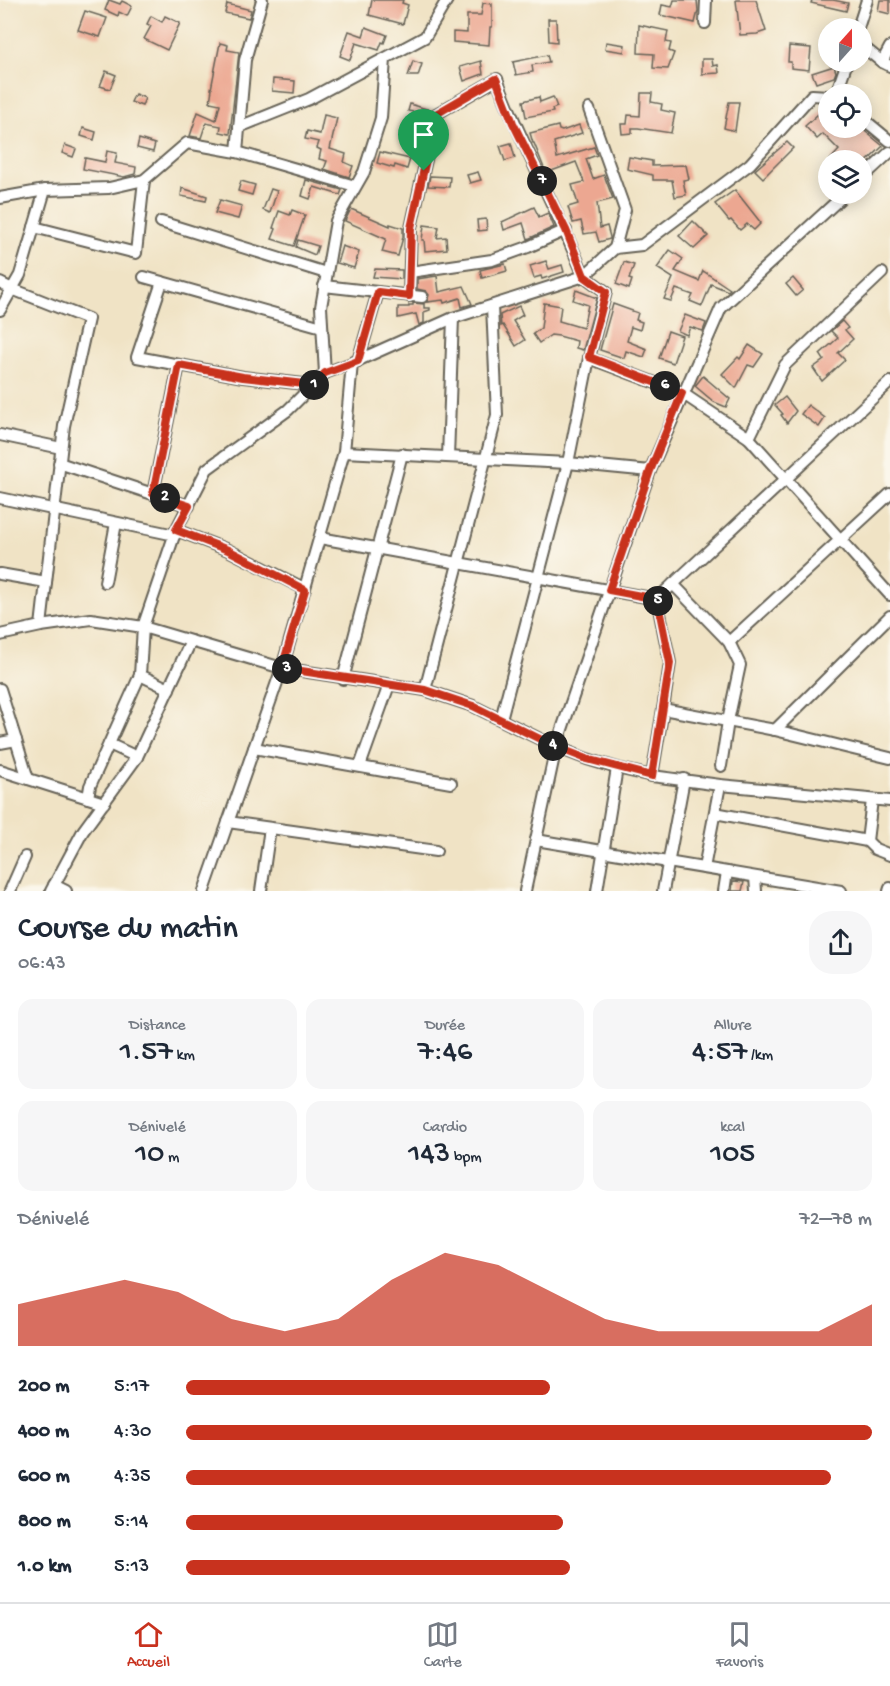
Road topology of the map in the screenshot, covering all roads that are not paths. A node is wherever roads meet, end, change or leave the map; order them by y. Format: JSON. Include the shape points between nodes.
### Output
{"nodes":[{"id":1,"x":262,"y":0,"type":"edge"},
{"id":2,"x":447,"y":0,"type":"edge"},
{"id":3,"x":706,"y":0,"type":"edge"},
{"id":4,"x":867,"y":0,"type":"edge"},
{"id":5,"x":861,"y":18,"type":"edge"},
{"id":6,"x":705,"y":23,"type":"dead end"},
{"id":7,"x":890,"y":47,"type":"edge"},
{"id":8,"x":872,"y":53,"type":"edge"},
{"id":9,"x":385,"y":59,"type":"junction"},
{"id":10,"x":886,"y":64,"type":"edge"},
{"id":11,"x":818,"y":95,"type":"edge"},
{"id":12,"x":589,"y":109,"type":"dead end"},
{"id":13,"x":872,"y":126,"type":"edge"},
{"id":14,"x":239,"y":127,"type":"junction"},
{"id":15,"x":890,"y":141,"type":"edge"},
{"id":16,"x":237,"y":152,"type":"junction"},
{"id":17,"x":890,"y":152,"type":"edge"},
{"id":18,"x":872,"y":169,"type":"edge"},
{"id":19,"x":144,"y":180,"type":"junction"},
{"id":20,"x":355,"y":186,"type":"junction"},
{"id":21,"x":45,"y":190,"type":"junction"},
{"id":22,"x":0,"y":198,"type":"edge"},
{"id":23,"x":834,"y":204,"type":"edge"},
{"id":24,"x":161,"y":222,"type":"dead end"},
{"id":25,"x":34,"y":227,"type":"junction"},
{"id":26,"x":566,"y":230,"type":"junction"},
{"id":27,"x":615,"y":248,"type":"junction"},
{"id":28,"x":410,"y":272,"type":"junction"},
{"id":29,"x":327,"y":273,"type":"junction"},
{"id":30,"x":882,"y":273,"type":"dead end"},
{"id":31,"x":584,"y":276,"type":"junction"},
{"id":32,"x":144,"y":277,"type":"dead end"},
{"id":33,"x":162,"y":282,"type":"junction"},
{"id":34,"x":0,"y":283,"type":"edge"},
{"id":35,"x":324,"y":286,"type":"junction"},
{"id":36,"x":12,"y":289,"type":"junction"},
{"id":37,"x":378,"y":292,"type":"junction"},
{"id":38,"x":409,"y":296,"type":"junction"},
{"id":39,"x":422,"y":297,"type":"dead end"},
{"id":40,"x":492,"y":306,"type":"junction"},
{"id":41,"x":0,"y":310,"type":"edge"},
{"id":42,"x":453,"y":318,"type":"junction"},
{"id":43,"x":322,"y":327,"type":"junction"},
{"id":44,"x":589,"y":357,"type":"junction"},
{"id":45,"x":355,"y":362,"type":"junction"},
{"id":46,"x":179,"y":365,"type":"junction"},
{"id":47,"x":325,"y":373,"type":"junction"},
{"id":48,"x":890,"y":382,"type":"edge"},
{"id":49,"x":313,"y":385,"type":"junction"},
{"id":50,"x":682,"y":393,"type":"junction"},
{"id":51,"x":0,"y":435,"type":"edge"},
{"id":52,"x":748,"y":438,"type":"junction"},
{"id":53,"x":61,"y":448,"type":"junction"},
{"id":54,"x":344,"y":452,"type":"junction"},
{"id":55,"x":402,"y":454,"type":"junction"},
{"id":56,"x":448,"y":457,"type":"junction"},
{"id":57,"x":485,"y":459,"type":"junction"},
{"id":58,"x":59,"y":463,"type":"junction"},
{"id":59,"x":568,"y":463,"type":"junction"},
{"id":60,"x":650,"y":471,"type":"junction"},
{"id":61,"x":786,"y":479,"type":"junction"},
{"id":62,"x":153,"y":494,"type":"junction"},
{"id":63,"x":890,"y":494,"type":"edge"},
{"id":64,"x":0,"y":498,"type":"edge"},
{"id":65,"x":189,"y":506,"type":"junction"},
{"id":66,"x":54,"y":510,"type":"junction"},
{"id":67,"x":116,"y":523,"type":"junction"},
{"id":68,"x":175,"y":533,"type":"junction"},
{"id":69,"x":320,"y":538,"type":"junction"},
{"id":70,"x":840,"y":540,"type":"junction"},
{"id":71,"x":377,"y":548,"type":"junction"},
{"id":72,"x":458,"y":563,"type":"junction"},
{"id":73,"x":0,"y":574,"type":"edge"},
{"id":74,"x":538,"y":577,"type":"junction"},
{"id":75,"x":45,"y":582,"type":"junction"},
{"id":76,"x":105,"y":582,"type":"dead end"},
{"id":77,"x":673,"y":584,"type":"junction"},
{"id":78,"x":305,"y":590,"type":"junction"},
{"id":79,"x":609,"y":590,"type":"junction"},
{"id":80,"x":890,"y":595,"type":"edge"},
{"id":81,"x":657,"y":599,"type":"junction"},
{"id":82,"x":890,"y":616,"type":"edge"},
{"id":83,"x":41,"y":626,"type":"junction"},
{"id":84,"x":143,"y":627,"type":"junction"},
{"id":85,"x":0,"y":635,"type":"edge"},
{"id":86,"x":191,"y":641,"type":"junction"},
{"id":87,"x":729,"y":642,"type":"junction"},
{"id":88,"x":282,"y":668,"type":"junction"},
{"id":89,"x":140,"y":675,"type":"junction"},
{"id":90,"x":343,"y":679,"type":"junction"},
{"id":91,"x":388,"y":685,"type":"junction"},
{"id":92,"x":0,"y":689,"type":"edge"},
{"id":93,"x":169,"y":689,"type":"junction"},
{"id":94,"x":425,"y":690,"type":"junction"},
{"id":95,"x":663,"y":709,"type":"junction"},
{"id":96,"x":501,"y":719,"type":"junction"},
{"id":97,"x":728,"y":721,"type":"junction"},
{"id":98,"x":775,"y":730,"type":"junction"},
{"id":99,"x":16,"y":740,"type":"junction"},
{"id":100,"x":0,"y":743,"type":"edge"},
{"id":101,"x":109,"y":744,"type":"junction"},
{"id":102,"x":556,"y":747,"type":"junction"},
{"id":103,"x":254,"y":748,"type":"junction"},
{"id":104,"x":137,"y":757,"type":"junction"},
{"id":105,"x":890,"y":758,"type":"edge"},
{"id":106,"x":360,"y":766,"type":"junction"},
{"id":107,"x":721,"y":766,"type":"dead end"},
{"id":108,"x":617,"y":768,"type":"junction"},
{"id":109,"x":0,"y":770,"type":"edge"},
{"id":110,"x":652,"y":776,"type":"junction"},
{"id":111,"x":28,"y":779,"type":"junction"},
{"id":112,"x":684,"y":779,"type":"junction"},
{"id":113,"x":451,"y":783,"type":"dead end"},
{"id":114,"x":720,"y":785,"type":"junction"},
{"id":115,"x":88,"y":798,"type":"junction"},
{"id":116,"x":872,"y":800,"type":"junction"},
{"id":117,"x":890,"y":801,"type":"edge"},
{"id":118,"x":104,"y":803,"type":"junction"},
{"id":119,"x":715,"y":813,"type":"junction"},
{"id":120,"x":228,"y":822,"type":"junction"},
{"id":121,"x":270,"y":828,"type":"junction"},
{"id":122,"x":536,"y":840,"type":"junction"},
{"id":123,"x":867,"y":841,"type":"junction"},
{"id":124,"x":435,"y":851,"type":"dead end"},
{"id":125,"x":603,"y":852,"type":"junction"},
{"id":126,"x":890,"y":855,"type":"edge"},
{"id":127,"x":25,"y":856,"type":"dead end"},
{"id":128,"x":668,"y":862,"type":"junction"},
{"id":129,"x":704,"y":868,"type":"junction"},
{"id":130,"x":727,"y":872,"type":"junction"},
{"id":131,"x":755,"y":877,"type":"junction"},
{"id":132,"x":52,"y":888,"type":"edge"},
{"id":133,"x":10,"y":891,"type":"edge"},
{"id":134,"x":66,"y":891,"type":"edge"},
{"id":135,"x":204,"y":891,"type":"edge"},
{"id":136,"x":261,"y":891,"type":"edge"},
{"id":137,"x":525,"y":891,"type":"edge"},
{"id":138,"x":597,"y":891,"type":"edge"},
{"id":139,"x":663,"y":891,"type":"edge"},
{"id":140,"x":724,"y":891,"type":"edge"},
{"id":141,"x":756,"y":891,"type":"edge"},
{"id":142,"x":842,"y":891,"type":"edge"}],
"edges":[{"from":1,"to":14,"type":"street","via":[[246,60]]},
{"from":2,"to":9,"type":"street","via":[[425,37]]},
{"from":3,"to":6,"type":"street"},
{"from":4,"to":5,"type":"street"},
{"from":7,"to":10,"type":"street"},
{"from":8,"to":10,"type":"street"},
{"from":9,"to":14,"type":"street","via":[[309,99]]},
{"from":9,"to":20,"type":"street","via":[[381,117],[364,172]]},
{"from":11,"to":27,"type":"street","via":[[812,95],[750,164],[642,245]]},
{"from":12,"to":27,"type":"street","via":[[625,210]]},
{"from":13,"to":15,"type":"street"},
{"from":14,"to":16,"type":"street"},
{"from":16,"to":19,"type":"street","via":[[187,143]]},
{"from":16,"to":20,"type":"street"},
{"from":17,"to":18,"type":"street"},
{"from":19,"to":21,"type":"street","via":[[109,188]]},
{"from":19,"to":25,"type":"street","via":[[136,253]]},
{"from":20,"to":29,"type":"street","via":[[336,221]]},
{"from":21,"to":22,"type":"street"},
{"from":21,"to":25,"type":"street"},
{"from":23,"to":50,"type":"street","via":[[721,308]]},
{"from":24,"to":29,"type":"street"},
{"from":25,"to":36,"type":"street"},
{"from":26,"to":28,"type":"street","via":[[492,260]]},
{"from":26,"to":28,"type":"street","via":[[513,123],[496,79],[436,114],[411,228]]},
{"from":26,"to":31,"type":"street"},
{"from":27,"to":31,"type":"street"},
{"from":28,"to":38,"type":"street"},
{"from":29,"to":35,"type":"street"},
{"from":30,"to":52,"type":"street","via":[[785,365]]},
{"from":31,"to":40,"type":"street"},
{"from":31,"to":44,"type":"street","via":[[606,292]]},
{"from":32,"to":33,"type":"street"},
{"from":33,"to":43,"type":"street"},
{"from":33,"to":46,"type":"street","via":[[137,357]]},
{"from":34,"to":36,"type":"street"},
{"from":35,"to":37,"type":"street"},
{"from":35,"to":43,"type":"street"},
{"from":36,"to":41,"type":"street"},
{"from":36,"to":53,"type":"street","via":[[88,319]]},
{"from":37,"to":38,"type":"street"},
{"from":37,"to":45,"type":"street"},
{"from":38,"to":39,"type":"street"},
{"from":40,"to":42,"type":"street"},
{"from":40,"to":57,"type":"street","via":[[497,414]]},
{"from":42,"to":45,"type":"street"},
{"from":42,"to":56,"type":"street"},
{"from":43,"to":47,"type":"street"},
{"from":44,"to":50,"type":"street"},
{"from":44,"to":59,"type":"street"},
{"from":45,"to":47,"type":"street"},
{"from":45,"to":54,"type":"street"},
{"from":46,"to":49,"type":"street"},
{"from":46,"to":62,"type":"street"},
{"from":47,"to":49,"type":"street"},
{"from":48,"to":61,"type":"street"},
{"from":49,"to":65,"type":"street","via":[[288,410],[207,469]]},
{"from":50,"to":52,"type":"street"},
{"from":50,"to":60,"type":"street"},
{"from":51,"to":53,"type":"street"},
{"from":52,"to":61,"type":"street"},
{"from":53,"to":58,"type":"street"},
{"from":54,"to":55,"type":"street"},
{"from":54,"to":69,"type":"street"},
{"from":55,"to":56,"type":"street"},
{"from":55,"to":71,"type":"street"},
{"from":56,"to":57,"type":"street"},
{"from":57,"to":59,"type":"street"},
{"from":57,"to":72,"type":"street"},
{"from":58,"to":62,"type":"street"},
{"from":58,"to":66,"type":"street"},
{"from":59,"to":60,"type":"street"},
{"from":59,"to":74,"type":"street"},
{"from":60,"to":79,"type":"street"},
{"from":61,"to":70,"type":"street"},
{"from":61,"to":77,"type":"street"},
{"from":62,"to":65,"type":"street"},
{"from":63,"to":70,"type":"street"},
{"from":64,"to":66,"type":"street"},
{"from":65,"to":68,"type":"street"},
{"from":66,"to":67,"type":"street"},
{"from":66,"to":75,"type":"street"},
{"from":67,"to":68,"type":"street"},
{"from":67,"to":76,"type":"street"},
{"from":68,"to":78,"type":"street","via":[[228,550]]},
{"from":68,"to":84,"type":"street"},
{"from":69,"to":71,"type":"street"},
{"from":69,"to":78,"type":"street"},
{"from":70,"to":80,"type":"street"},
{"from":70,"to":87,"type":"street"},
{"from":71,"to":72,"type":"street"},
{"from":71,"to":90,"type":"street"},
{"from":72,"to":74,"type":"street"},
{"from":72,"to":94,"type":"street"},
{"from":73,"to":75,"type":"street"},
{"from":74,"to":79,"type":"street"},
{"from":74,"to":96,"type":"street"},
{"from":75,"to":83,"type":"street"},
{"from":77,"to":81,"type":"street"},
{"from":77,"to":87,"type":"street"},
{"from":78,"to":88,"type":"street"},
{"from":79,"to":81,"type":"street"},
{"from":79,"to":102,"type":"street"},
{"from":81,"to":95,"type":"street","via":[[670,663]]},
{"from":82,"to":98,"type":"street"},
{"from":83,"to":84,"type":"street","via":[[91,619]]},
{"from":83,"to":85,"type":"street"},
{"from":84,"to":86,"type":"street"},
{"from":84,"to":89,"type":"street"},
{"from":86,"to":88,"type":"street"},
{"from":86,"to":93,"type":"street"},
{"from":87,"to":97,"type":"street","via":[[740,665]]},
{"from":88,"to":90,"type":"street"},
{"from":88,"to":103,"type":"street"},
{"from":89,"to":93,"type":"street"},
{"from":89,"to":101,"type":"street"},
{"from":90,"to":91,"type":"street"},
{"from":91,"to":94,"type":"street"},
{"from":91,"to":106,"type":"street"},
{"from":92,"to":99,"type":"street"},
{"from":93,"to":104,"type":"street"},
{"from":94,"to":96,"type":"street"},
{"from":95,"to":97,"type":"street"},
{"from":95,"to":110,"type":"street"},
{"from":96,"to":102,"type":"street"},
{"from":97,"to":98,"type":"street"},
{"from":97,"to":107,"type":"street"},
{"from":98,"to":105,"type":"street"},
{"from":99,"to":100,"type":"street"},
{"from":99,"to":111,"type":"street"},
{"from":101,"to":104,"type":"street"},
{"from":101,"to":115,"type":"street"},
{"from":102,"to":108,"type":"street"},
{"from":102,"to":122,"type":"street"},
{"from":103,"to":106,"type":"street"},
{"from":103,"to":120,"type":"street"},
{"from":104,"to":118,"type":"street"},
{"from":106,"to":113,"type":"street"},
{"from":108,"to":110,"type":"street"},
{"from":108,"to":125,"type":"street"},
{"from":109,"to":111,"type":"street"},
{"from":110,"to":112,"type":"street"},
{"from":111,"to":115,"type":"street"},
{"from":112,"to":114,"type":"street"},
{"from":112,"to":128,"type":"street"},
{"from":114,"to":116,"type":"street"},
{"from":114,"to":119,"type":"street"},
{"from":115,"to":118,"type":"street"},
{"from":116,"to":117,"type":"street"},
{"from":116,"to":123,"type":"street"},
{"from":118,"to":132,"type":"street","via":[[83,831]]},
{"from":119,"to":123,"type":"street"},
{"from":119,"to":129,"type":"street"},
{"from":120,"to":121,"type":"street"},
{"from":120,"to":135,"type":"street"},
{"from":121,"to":124,"type":"street"},
{"from":121,"to":136,"type":"street"},
{"from":122,"to":125,"type":"street"},
{"from":122,"to":137,"type":"street"},
{"from":123,"to":126,"type":"street","via":[[874,849]]},
{"from":125,"to":128,"type":"street"},
{"from":125,"to":138,"type":"street"},
{"from":127,"to":133,"type":"street"},
{"from":128,"to":129,"type":"street"},
{"from":128,"to":139,"type":"street"},
{"from":129,"to":130,"type":"street"},
{"from":130,"to":131,"type":"street"},
{"from":130,"to":140,"type":"street"},
{"from":131,"to":141,"type":"street"},
{"from":131,"to":142,"type":"street"},
{"from":132,"to":134,"type":"street"}]}
